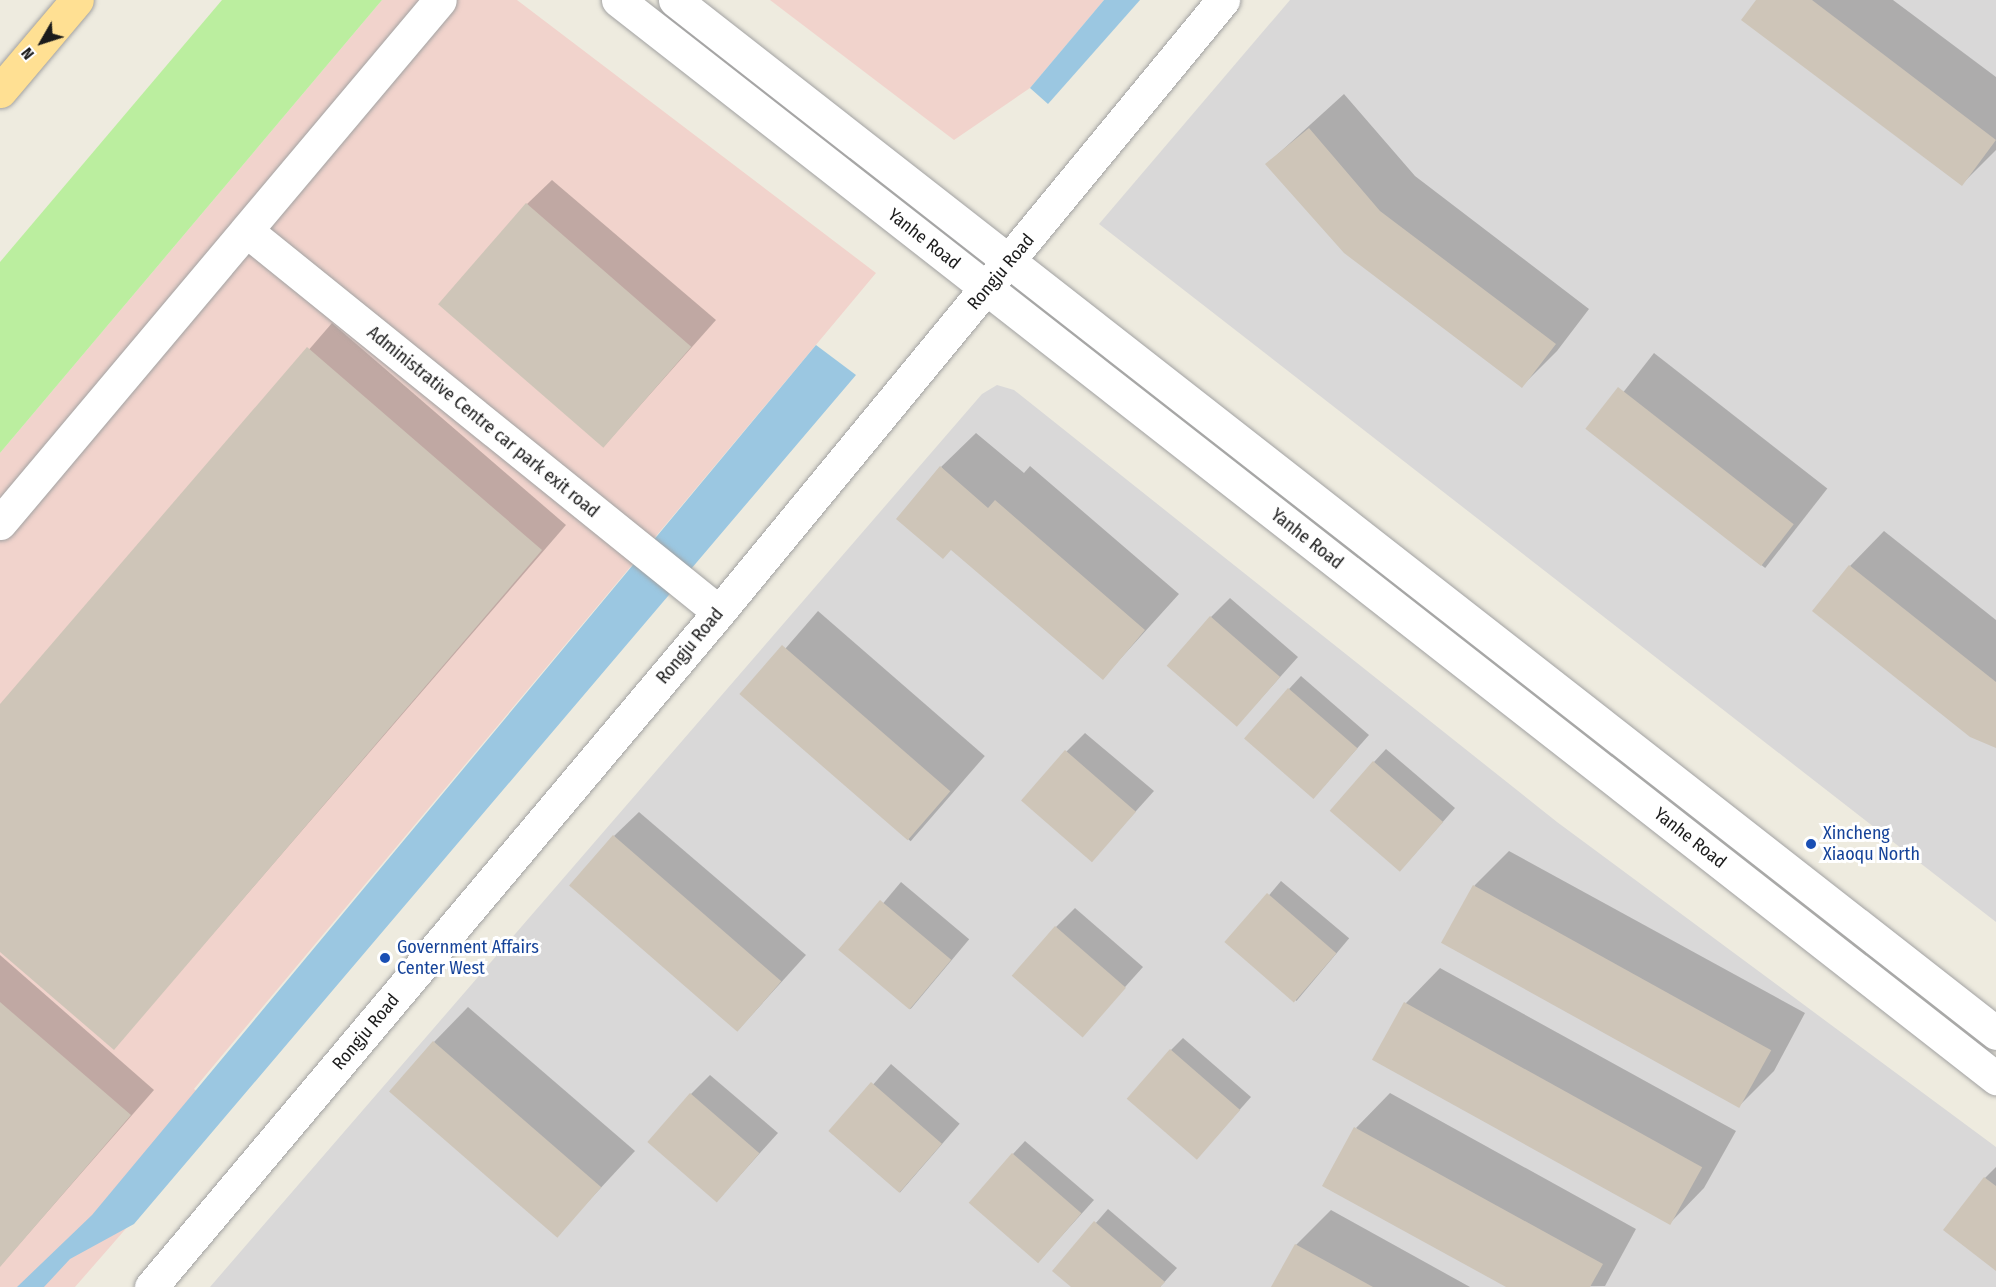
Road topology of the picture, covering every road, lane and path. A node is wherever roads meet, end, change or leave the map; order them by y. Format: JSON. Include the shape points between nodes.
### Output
{"nodes":[{"id":1,"x":77,"y":0,"type":"edge"},
{"id":2,"x":440,"y":0,"type":"edge"},
{"id":3,"x":618,"y":0,"type":"edge"},
{"id":4,"x":675,"y":0,"type":"edge"},
{"id":5,"x":1223,"y":0,"type":"edge"},
{"id":6,"x":0,"y":91,"type":"edge"},
{"id":7,"x":248,"y":232,"type":"junction"},
{"id":8,"x":1009,"y":264,"type":"junction"},
{"id":9,"x":988,"y":289,"type":"junction"},
{"id":10,"x":0,"y":523,"type":"edge"},
{"id":11,"x":719,"y":612,"type":"junction"},
{"id":12,"x":1996,"y":1033,"type":"edge"},
{"id":13,"x":1996,"y":1078,"type":"edge"},
{"id":14,"x":151,"y":1287,"type":"edge"}],
"edges":[{"from":1,"to":6,"type":"main road"},
{"from":2,"to":7,"type":"street"},
{"from":3,"to":9,"type":"street","name":"Yanhe Road"},
{"from":4,"to":8,"type":"street","name":"Yanhe Road"},
{"from":5,"to":8,"type":"street","name":"Rongju Road"},
{"from":7,"to":10,"type":"street"},
{"from":7,"to":11,"type":"street","name":"Administrative Centre car park exit road"},
{"from":8,"to":9,"type":"street","name":"Rongju Road"},
{"from":8,"to":12,"type":"street","name":"Yanhe Road"},
{"from":9,"to":11,"type":"street","name":"Rongju Road"},
{"from":9,"to":13,"type":"street","name":"Yanhe Road"},
{"from":11,"to":14,"type":"street","name":"Rongju Road"}]}
